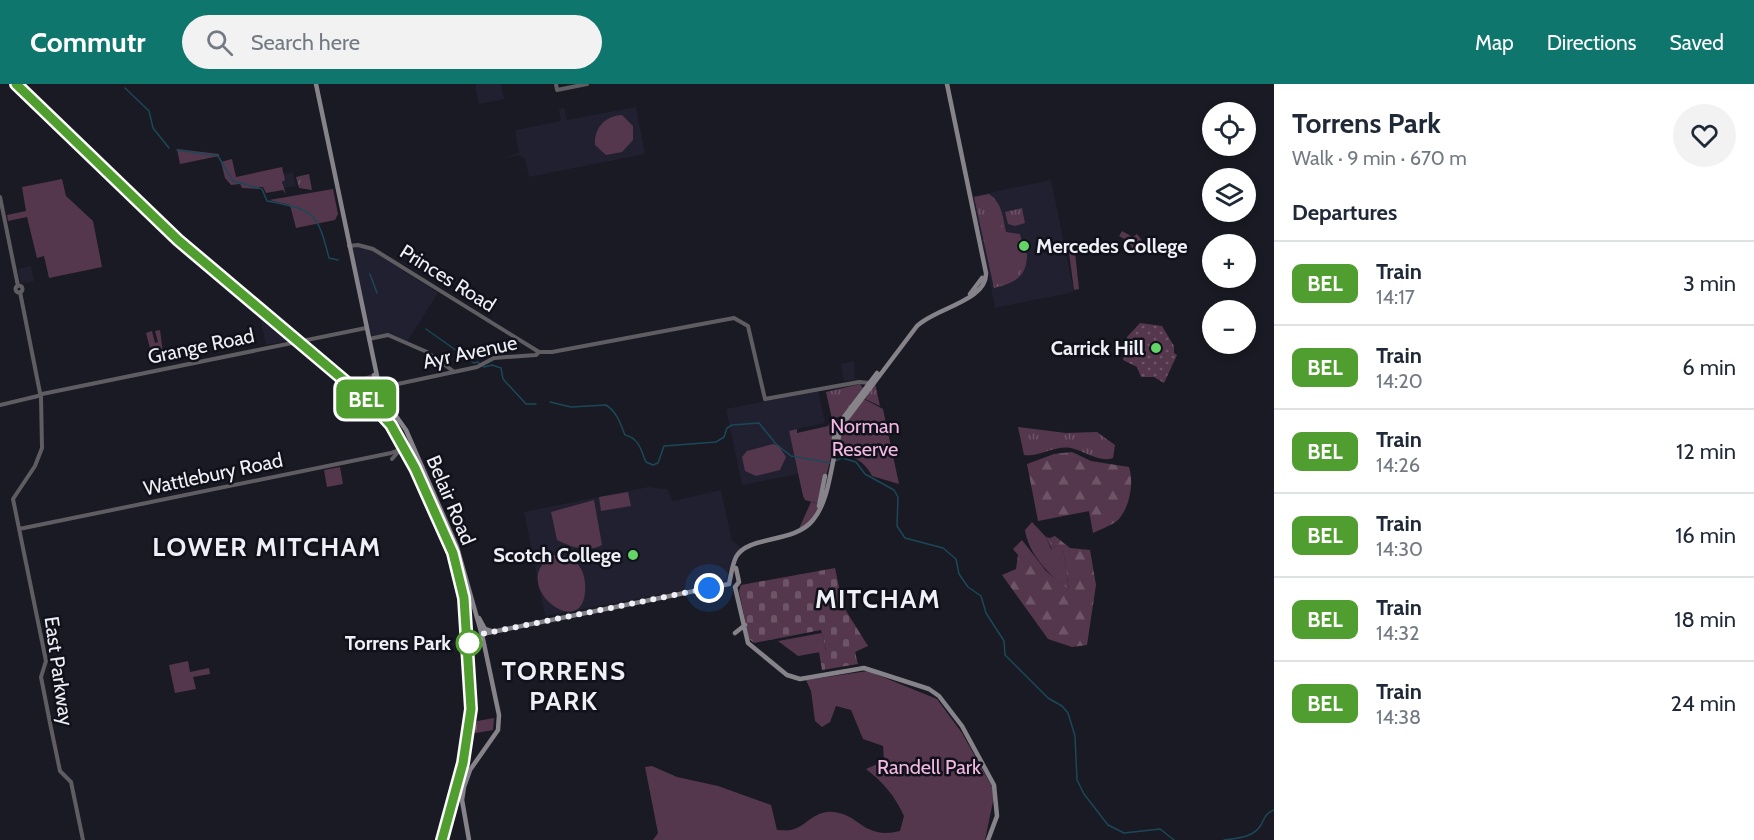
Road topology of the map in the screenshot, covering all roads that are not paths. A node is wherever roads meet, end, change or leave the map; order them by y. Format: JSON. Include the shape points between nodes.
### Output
{"nodes":[{"id":1,"x":316,"y":84,"type":"edge"},
{"id":2,"x":556,"y":84,"type":"edge"},
{"id":3,"x":587,"y":84,"type":"edge"},
{"id":4,"x":947,"y":84,"type":"edge"},
{"id":5,"x":0,"y":197,"type":"edge"},
{"id":6,"x":976,"y":230,"type":"junction"},
{"id":7,"x":349,"y":246,"type":"junction"},
{"id":8,"x":982,"y":278,"type":"junction"},
{"id":9,"x":983,"y":288,"type":"junction"},
{"id":10,"x":973,"y":292,"type":"junction"},
{"id":11,"x":918,"y":323,"type":"junction"},
{"id":12,"x":366,"y":328,"type":"junction"},
{"id":13,"x":369,"y":339,"type":"junction"},
{"id":14,"x":533,"y":350,"type":"junction"},
{"id":15,"x":373,"y":360,"type":"junction"},
{"id":16,"x":453,"y":371,"type":"junction"},
{"id":17,"x":869,"y":385,"type":"junction"},
{"id":18,"x":379,"y":388,"type":"junction"},
{"id":19,"x":40,"y":395,"type":"junction"},
{"id":20,"x":0,"y":405,"type":"edge"},
{"id":21,"x":411,"y":445,"type":"junction"},
{"id":22,"x":398,"y":451,"type":"junction"},
{"id":23,"x":392,"y":459,"type":"dead end"},
{"id":24,"x":19,"y":529,"type":"junction"},
{"id":25,"x":733,"y":580,"type":"junction"},
{"id":26,"x":735,"y":587,"type":"junction"},
{"id":27,"x":476,"y":614,"type":"junction"},
{"id":28,"x":745,"y":625,"type":"junction"},
{"id":29,"x":495,"y":632,"type":"junction"},
{"id":30,"x":735,"y":633,"type":"dead end"},
{"id":31,"x":482,"y":634,"type":"junction"},
{"id":32,"x":82,"y":840,"type":"edge"},
{"id":33,"x":469,"y":840,"type":"edge"},
{"id":34,"x":988,"y":840,"type":"edge"}],
"edges":[{"from":1,"to":7,"type":"main road","name":"Belair Road"},
{"from":2,"to":3,"type":"street","via":[[557,90]]},
{"from":4,"to":6,"type":"main road"},
{"from":5,"to":19,"type":"street","via":[[18,286],[22,288]]},
{"from":6,"to":8,"type":"main road"},
{"from":6,"to":9,"type":"main road","via":[[986,273]]},
{"from":7,"to":12,"type":"main road","name":"Belair Road"},
{"from":7,"to":14,"type":"street","name":"Princes Road","via":[[374,249]]},
{"from":8,"to":9,"type":"main road"},
{"from":8,"to":10,"type":"main road"},
{"from":9,"to":10,"type":"main road"},
{"from":9,"to":11,"type":"main road"},
{"from":10,"to":11,"type":"main road"},
{"from":11,"to":17,"type":"main road"},
{"from":12,"to":13,"type":"main road","name":"Belair Road"},
{"from":12,"to":19,"type":"street","name":"Grange Road"},
{"from":13,"to":15,"type":"main road","name":"Belair Road"},
{"from":13,"to":16,"type":"street","via":[[390,336],[427,352]]},
{"from":14,"to":16,"type":"street","name":"Ayr Avenue"},
{"from":14,"to":17,"type":"street","name":"Ayr Avenue","via":[[537,355],[734,318],[748,326],[767,400],[859,381]]},
{"from":15,"to":18,"type":"main road","name":"Belair Road"},
{"from":15,"to":21,"type":"main road","name":"Belair Road","via":[[379,398]]},
{"from":16,"to":18,"type":"street","name":"Ayr Avenue"},
{"from":17,"to":25,"type":"main road","via":[[840,422],[821,505],[807,526],[790,536],[749,545],[740,552]]},
{"from":18,"to":21,"type":"main road","name":"Belair Road"},
{"from":19,"to":20,"type":"street","name":"Grange Road"},
{"from":19,"to":24,"type":"street","name":"East Parkway","via":[[42,448],[35,466],[14,494]]},
{"from":21,"to":22,"type":"street","name":"Wattlebury Road"},
{"from":21,"to":27,"type":"main road","name":"Belair Road","via":[[456,547]]},
{"from":22,"to":23,"type":"street"},
{"from":22,"to":24,"type":"street","name":"Wattlebury Road"},
{"from":24,"to":32,"type":"street","name":"East Parkway","via":[[46,661],[41,676],[50,723],[60,771],[71,782]]},
{"from":25,"to":26,"type":"main road"},
{"from":25,"to":26,"type":"main road","via":[[739,584]]},
{"from":25,"to":29,"type":"main road"},
{"from":26,"to":28,"type":"main road"},
{"from":27,"to":29,"type":"main road","via":[[485,629]]},
{"from":27,"to":31,"type":"main road","name":"Belair Road"},
{"from":28,"to":30,"type":"main road"},
{"from":28,"to":34,"type":"main road","via":[[749,644],[792,677],[864,668],[929,689],[939,696],[962,726],[994,785],[997,816]]},
{"from":29,"to":31,"type":"main road"},
{"from":31,"to":33,"type":"main road","name":"Belair Road","via":[[499,723],[470,770],[464,788],[462,800]]}]}
